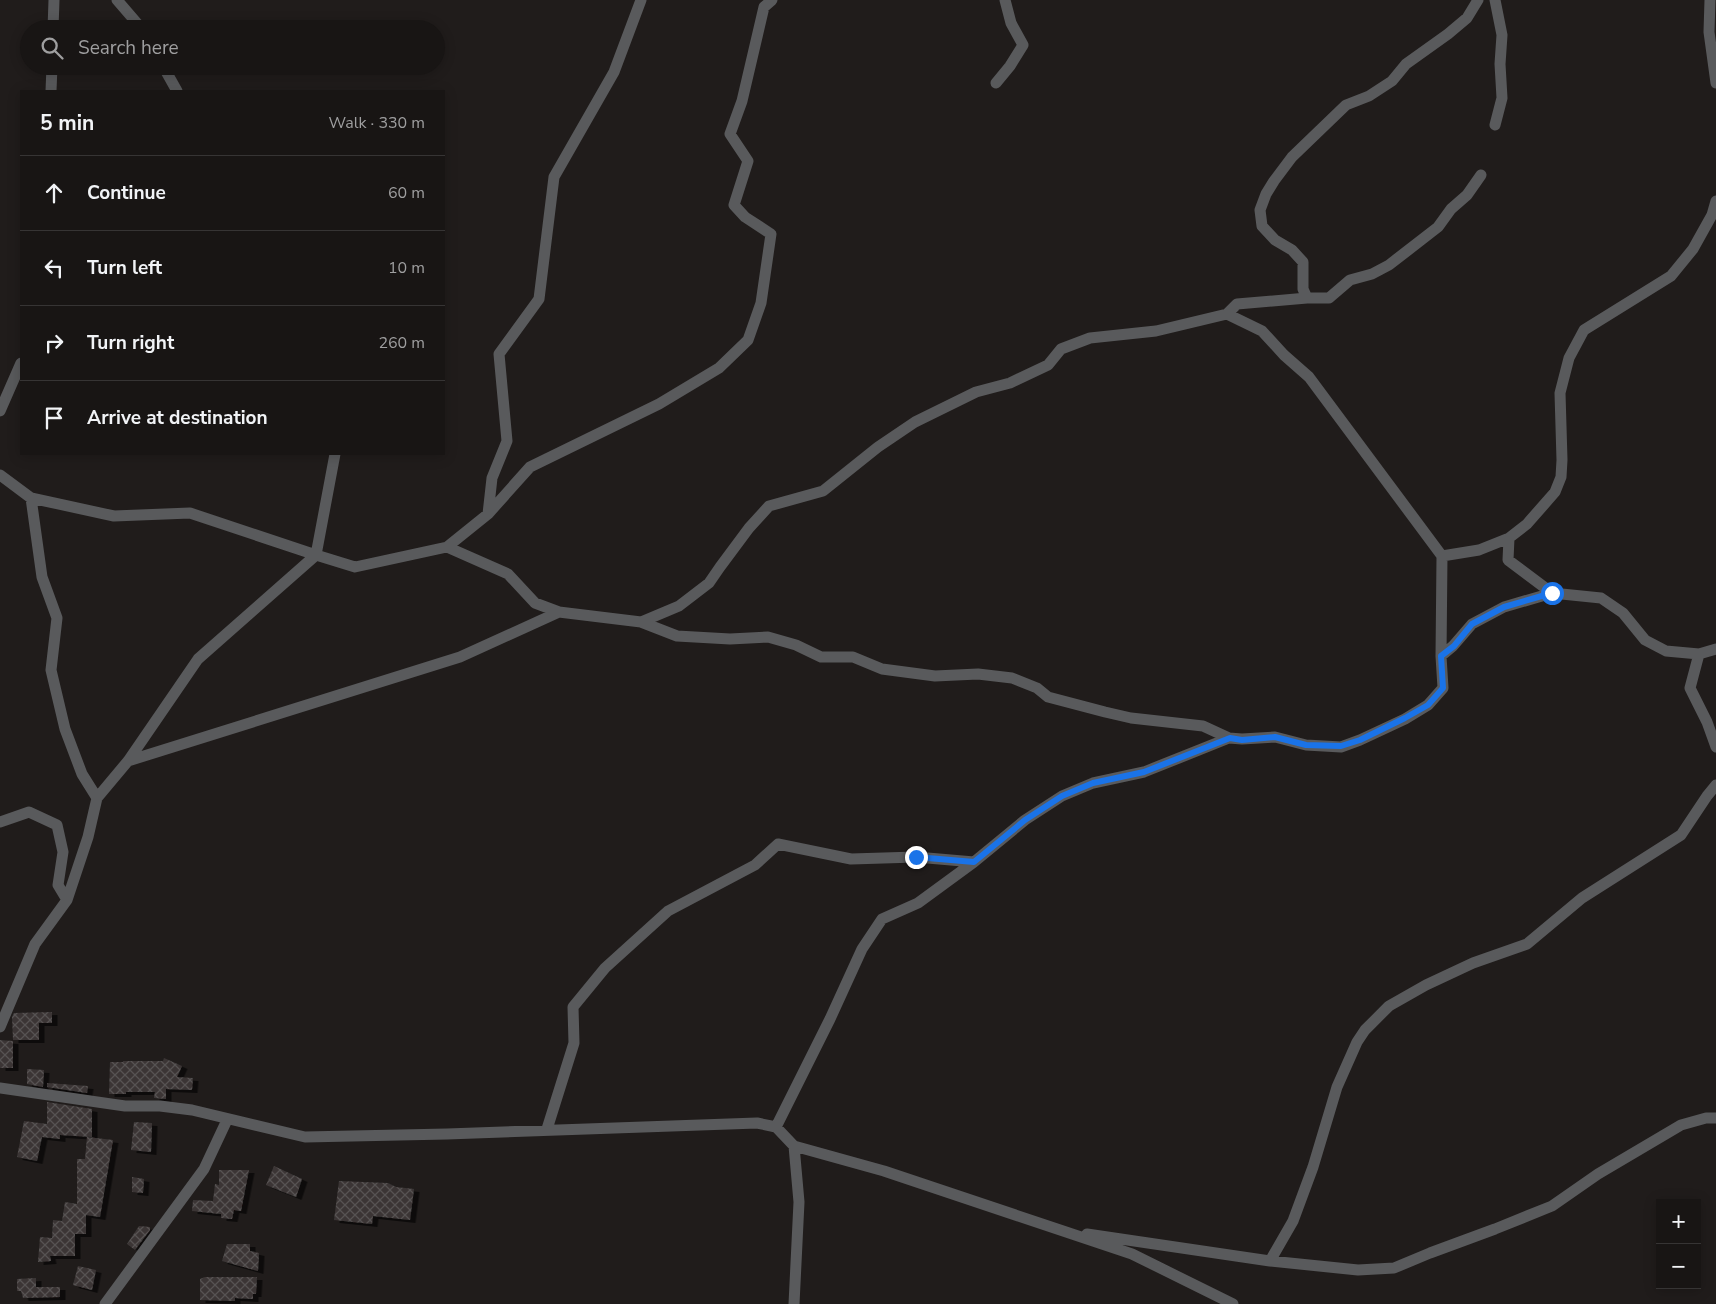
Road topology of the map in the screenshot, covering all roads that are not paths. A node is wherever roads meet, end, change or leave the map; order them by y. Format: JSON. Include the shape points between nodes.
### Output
{"nodes":[{"id":1,"x":54,"y":0,"type":"edge"},
{"id":2,"x":117,"y":0,"type":"edge"},
{"id":3,"x":641,"y":0,"type":"edge"},
{"id":4,"x":772,"y":0,"type":"edge"},
{"id":5,"x":1004,"y":0,"type":"edge"},
{"id":6,"x":1478,"y":0,"type":"edge"},
{"id":7,"x":1495,"y":0,"type":"edge"},
{"id":8,"x":1710,"y":0,"type":"edge"},
{"id":9,"x":53,"y":20,"type":"edge"},
{"id":10,"x":134,"y":20,"type":"edge"},
{"id":11,"x":52,"y":75,"type":"edge"},
{"id":12,"x":168,"y":75,"type":"edge"},
{"id":13,"x":996,"y":83,"type":"dead end"},
{"id":14,"x":1716,"y":83,"type":"edge"},
{"id":15,"x":51,"y":90,"type":"edge"},
{"id":16,"x":176,"y":90,"type":"edge"},
{"id":17,"x":1495,"y":125,"type":"dead end"},
{"id":18,"x":1481,"y":176,"type":"dead end"},
{"id":19,"x":1716,"y":201,"type":"edge"},
{"id":20,"x":1307,"y":298,"type":"junction"},
{"id":21,"x":1227,"y":314,"type":"junction"},
{"id":22,"x":20,"y":365,"type":"edge"},
{"id":23,"x":0,"y":411,"type":"edge"},
{"id":24,"x":335,"y":455,"type":"edge"},
{"id":25,"x":0,"y":475,"type":"edge"},
{"id":26,"x":31,"y":498,"type":"junction"},
{"id":27,"x":488,"y":514,"type":"junction"},
{"id":28,"x":1509,"y":538,"type":"junction"},
{"id":29,"x":447,"y":547,"type":"junction"},
{"id":30,"x":316,"y":555,"type":"junction"},
{"id":31,"x":1442,"y":556,"type":"junction"},
{"id":32,"x":1552,"y":593,"type":"junction"},
{"id":33,"x":559,"y":612,"type":"junction"},
{"id":34,"x":641,"y":622,"type":"junction"},
{"id":35,"x":1716,"y":649,"type":"edge"},
{"id":36,"x":1699,"y":654,"type":"junction"},
{"id":37,"x":1441,"y":656,"type":"junction"},
{"id":38,"x":1230,"y":738,"type":"junction"},
{"id":39,"x":1716,"y":747,"type":"edge"},
{"id":40,"x":128,"y":761,"type":"junction"},
{"id":41,"x":1716,"y":785,"type":"edge"},
{"id":42,"x":98,"y":798,"type":"junction"},
{"id":43,"x":0,"y":822,"type":"edge"},
{"id":44,"x":974,"y":862,"type":"junction"},
{"id":45,"x":67,"y":900,"type":"junction"},
{"id":46,"x":0,"y":1027,"type":"edge"},
{"id":47,"x":0,"y":1088,"type":"edge"},
{"id":48,"x":1716,"y":1118,"type":"edge"},
{"id":49,"x":227,"y":1120,"type":"junction"},
{"id":50,"x":776,"y":1127,"type":"junction"},
{"id":51,"x":547,"y":1129,"type":"junction"},
{"id":52,"x":794,"y":1146,"type":"junction"},
{"id":53,"x":1060,"y":1230,"type":"junction"},
{"id":54,"x":1270,"y":1261,"type":"junction"},
{"id":55,"x":105,"y":1304,"type":"edge"},
{"id":56,"x":794,"y":1304,"type":"edge"},
{"id":57,"x":1233,"y":1304,"type":"edge"}],
"edges":[{"from":1,"to":9,"type":"street"},
{"from":2,"to":10,"type":"street"},
{"from":3,"to":27,"type":"street","via":[[614,72],[554,177],[540,299],[498,354],[507,441],[492,478]]},
{"from":4,"to":27,"type":"street","via":[[764,7],[742,101],[730,134],[748,161],[734,205],[745,217],[771,234],[761,303],[748,340],[719,368],[659,404],[530,467]]},
{"from":5,"to":13,"type":"street","via":[[1023,44]]},
{"from":6,"to":20,"type":"street","via":[[1467,18],[1406,64],[1392,81],[1369,96],[1346,105],[1292,157],[1266,194],[1260,210],[1262,226],[1303,262],[1303,289]]},
{"from":7,"to":17,"type":"street","via":[[1502,35],[1502,98]]},
{"from":8,"to":14,"type":"street","via":[[1709,32]]},
{"from":11,"to":15,"type":"street"},
{"from":12,"to":16,"type":"street"},
{"from":18,"to":20,"type":"street","via":[[1438,227],[1390,266],[1350,280],[1329,298]]},
{"from":19,"to":28,"type":"street","via":[[1693,249],[1672,276],[1584,330],[1569,358],[1560,393],[1561,477],[1555,492],[1541,510]]},
{"from":20,"to":21,"type":"street","via":[[1237,304]]},
{"from":21,"to":31,"type":"street","via":[[1262,331],[1310,377]]},
{"from":21,"to":34,"type":"street","via":[[1156,331],[1090,338],[1060,349],[1048,365],[1010,383],[976,392],[915,422],[878,446],[823,491],[769,506],[709,584],[679,606]]},
{"from":22,"to":23,"type":"street"},
{"from":24,"to":30,"type":"street"},
{"from":25,"to":26,"type":"street"},
{"from":26,"to":30,"type":"street","via":[[114,516],[190,513]]},
{"from":26,"to":42,"type":"street","via":[[42,577],[57,618],[51,670],[65,729],[82,774]]},
{"from":27,"to":29,"type":"street"},
{"from":28,"to":31,"type":"street","via":[[1479,550]]},
{"from":28,"to":32,"type":"street","via":[[1508,560]]},
{"from":29,"to":30,"type":"street","via":[[355,567]]},
{"from":29,"to":33,"type":"street","via":[[508,574],[535,603]]},
{"from":30,"to":40,"type":"street","via":[[198,659]]},
{"from":31,"to":37,"type":"street"},
{"from":32,"to":36,"type":"street","via":[[1601,598],[1623,613],[1645,640],[1666,651]]},
{"from":32,"to":37,"type":"street","via":[[1504,607],[1472,624]]},
{"from":33,"to":34,"type":"street"},
{"from":33,"to":40,"type":"street","via":[[460,657]]},
{"from":34,"to":38,"type":"street","via":[[677,636],[730,640],[768,637],[796,644],[821,657],[853,657],[882,669],[935,676],[978,674],[1012,678],[1037,688],[1048,697],[1131,718],[1203,726]]},
{"from":35,"to":36,"type":"street"},
{"from":36,"to":39,"type":"street","via":[[1690,688]]},
{"from":37,"to":38,"type":"street","via":[[1443,688],[1428,705],[1360,740],[1341,746],[1306,745],[1275,737]]},
{"from":38,"to":44,"type":"street","via":[[1144,772],[1093,783],[1062,796],[1025,820]]},
{"from":40,"to":42,"type":"street"},
{"from":41,"to":54,"type":"street","via":[[1681,835],[1582,898],[1526,944],[1473,963],[1426,985],[1389,1006],[1365,1030],[1337,1087],[1293,1221]]},
{"from":42,"to":45,"type":"street"},
{"from":43,"to":45,"type":"street","via":[[29,812],[57,825],[63,852],[58,885]]},
{"from":44,"to":50,"type":"street","via":[[918,904],[882,919],[862,949]]},
{"from":44,"to":51,"type":"street","via":[[916,857],[851,859],[778,844],[755,864],[668,911],[605,968],[573,1007],[574,1043]]},
{"from":45,"to":46,"type":"street","via":[[35,944]]},
{"from":47,"to":49,"type":"street","via":[[125,1106],[192,1110]]},
{"from":48,"to":54,"type":"street","via":[[1681,1125],[1598,1174],[1552,1206],[1394,1268],[1358,1270]]},
{"from":49,"to":51,"type":"street","via":[[304,1137]]},
{"from":49,"to":55,"type":"street","via":[[204,1169]]},
{"from":50,"to":51,"type":"street","via":[[756,1123]]},
{"from":50,"to":52,"type":"street"},
{"from":52,"to":53,"type":"street","via":[[884,1171]]},
{"from":52,"to":56,"type":"street","via":[[799,1202]]},
{"from":53,"to":54,"type":"street"},
{"from":53,"to":57,"type":"street","via":[[1132,1254]]}]}
